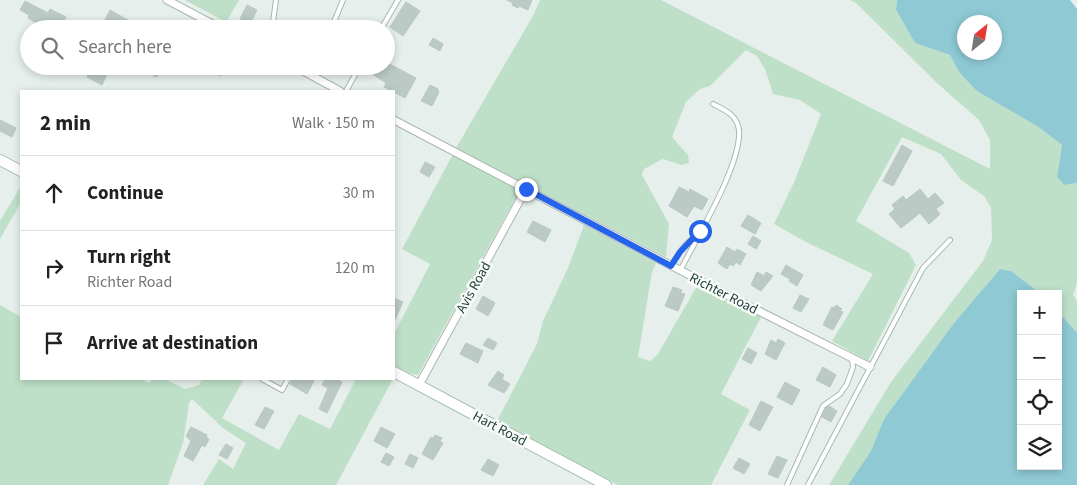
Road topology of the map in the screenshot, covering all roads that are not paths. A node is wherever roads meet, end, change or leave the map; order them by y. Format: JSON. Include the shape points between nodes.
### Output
{"nodes":[{"id":1,"x":167,"y":0,"type":"edge"},
{"id":2,"x":276,"y":0,"type":"edge"},
{"id":3,"x":343,"y":0,"type":"edge"},
{"id":4,"x":398,"y":0,"type":"edge"},
{"id":5,"x":205,"y":20,"type":"edge"},
{"id":6,"x":273,"y":20,"type":"edge"},
{"id":7,"x":335,"y":20,"type":"edge"},
{"id":8,"x":386,"y":20,"type":"edge"},
{"id":9,"x":310,"y":75,"type":"edge"},
{"id":10,"x":316,"y":75,"type":"edge"},
{"id":11,"x":355,"y":75,"type":"edge"},
{"id":12,"x":315,"y":78,"type":"junction"},
{"id":13,"x":338,"y":90,"type":"edge"},
{"id":14,"x":347,"y":90,"type":"edge"},
{"id":15,"x":713,"y":104,"type":"dead end"},
{"id":16,"x":395,"y":121,"type":"edge"},
{"id":17,"x":0,"y":160,"type":"edge"},
{"id":18,"x":20,"y":170,"type":"edge"},
{"id":19,"x":526,"y":189,"type":"junction"},
{"id":20,"x":698,"y":235,"type":"junction"},
{"id":21,"x":950,"y":240,"type":"dead end"},
{"id":22,"x":671,"y":266,"type":"junction"},
{"id":23,"x":680,"y":271,"type":"junction"},
{"id":24,"x":852,"y":358,"type":"junction"},
{"id":25,"x":870,"y":366,"type":"junction"},
{"id":26,"x":395,"y":373,"type":"edge"},
{"id":27,"x":264,"y":380,"type":"edge"},
{"id":28,"x":287,"y":380,"type":"edge"},
{"id":29,"x":419,"y":386,"type":"junction"},
{"id":30,"x":606,"y":485,"type":"edge"},
{"id":31,"x":787,"y":485,"type":"edge"},
{"id":32,"x":808,"y":485,"type":"edge"}],
"edges":[{"from":1,"to":5,"type":"street"},
{"from":2,"to":6,"type":"lane"},
{"from":3,"to":7,"type":"lane"},
{"from":4,"to":8,"type":"lane"},
{"from":9,"to":12,"type":"street"},
{"from":10,"to":12,"type":"lane"},
{"from":11,"to":14,"type":"lane"},
{"from":12,"to":13,"type":"street"},
{"from":15,"to":20,"type":"lane","via":[[732,114],[739,128],[738,145],[725,184]]},
{"from":16,"to":19,"type":"street","name":"Richter Road"},
{"from":17,"to":18,"type":"street"},
{"from":19,"to":22,"type":"street","name":"Richter Road"},
{"from":19,"to":29,"type":"street","name":"Avis Road"},
{"from":20,"to":22,"type":"lane","via":[[692,238]]},
{"from":20,"to":23,"type":"lane"},
{"from":21,"to":25,"type":"lane","via":[[923,268]]},
{"from":22,"to":23,"type":"street","name":"Richter Road"},
{"from":23,"to":24,"type":"street","name":"Richter Road"},
{"from":24,"to":25,"type":"street","name":"Richter Road"},
{"from":24,"to":31,"type":"lane","via":[[853,367],[847,384],[840,394],[822,406]]},
{"from":25,"to":32,"type":"lane"},
{"from":26,"to":29,"type":"street","name":"Hart Road"},
{"from":27,"to":28,"type":"lane","via":[[282,390]]},
{"from":29,"to":30,"type":"street","name":"Hart Road"}]}
